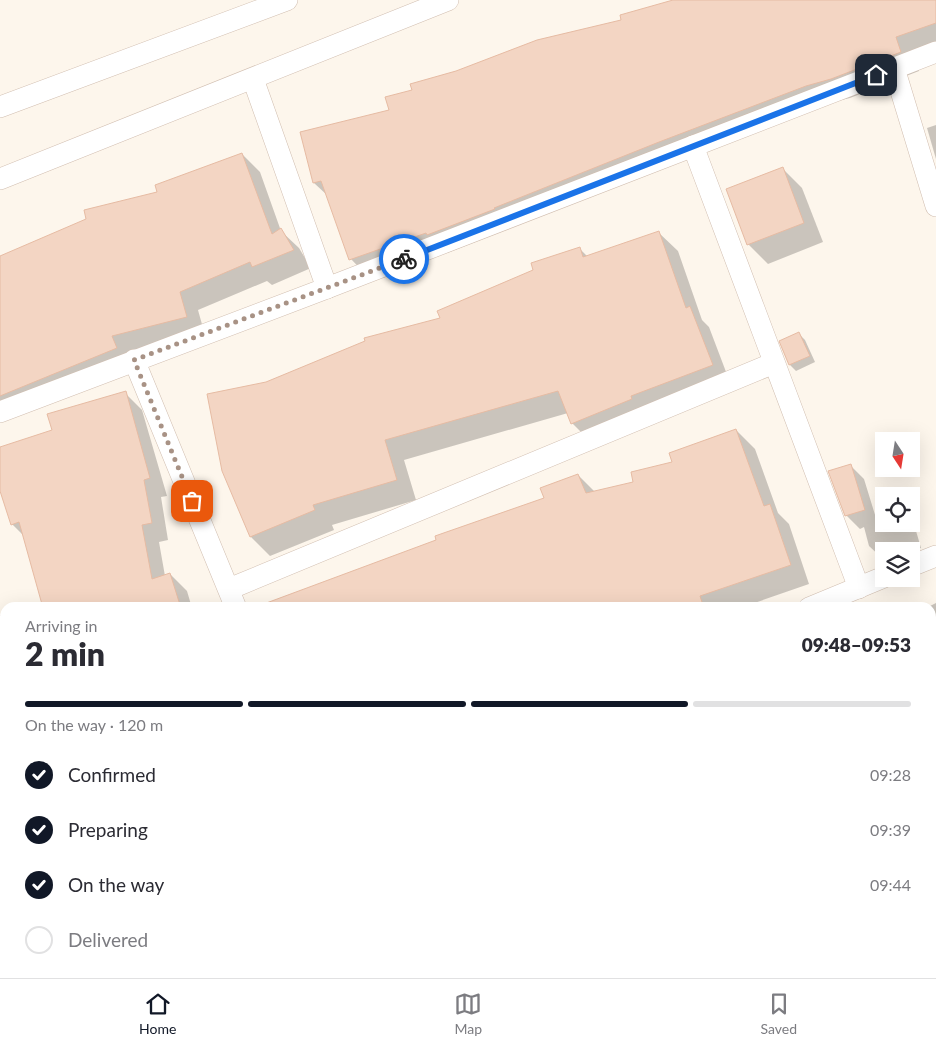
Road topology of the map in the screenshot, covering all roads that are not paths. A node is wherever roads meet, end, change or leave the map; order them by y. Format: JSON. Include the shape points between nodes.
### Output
{"nodes":[{"id":1,"x":287,"y":0,"type":"edge"},
{"id":2,"x":448,"y":0,"type":"edge"},
{"id":3,"x":936,"y":52,"type":"edge"},
{"id":4,"x":894,"y":68,"type":"junction"},
{"id":5,"x":253,"y":79,"type":"junction"},
{"id":6,"x":0,"y":107,"type":"edge"},
{"id":7,"x":693,"y":146,"type":"junction"},
{"id":8,"x":0,"y":179,"type":"edge"},
{"id":9,"x":936,"y":206,"type":"edge"},
{"id":10,"x":327,"y":288,"type":"junction"},
{"id":11,"x":134,"y":360,"type":"junction"},
{"id":12,"x":774,"y":363,"type":"junction"},
{"id":13,"x":0,"y":412,"type":"edge"},
{"id":14,"x":936,"y":556,"type":"edge"},
{"id":15,"x":920,"y":562,"type":"edge"},
{"id":16,"x":875,"y":581,"type":"edge"},
{"id":17,"x":859,"y":588,"type":"junction"},
{"id":18,"x":232,"y":598,"type":"edge"},
{"id":19,"x":824,"y":602,"type":"edge"}],
"edges":[{"from":1,"to":6,"type":"street"},
{"from":2,"to":5,"type":"street"},
{"from":3,"to":4,"type":"street"},
{"from":4,"to":7,"type":"street"},
{"from":4,"to":9,"type":"street"},
{"from":5,"to":8,"type":"street"},
{"from":5,"to":10,"type":"street"},
{"from":7,"to":10,"type":"street"},
{"from":7,"to":12,"type":"street"},
{"from":10,"to":11,"type":"street"},
{"from":11,"to":13,"type":"street"},
{"from":11,"to":18,"type":"street"},
{"from":12,"to":17,"type":"street"},
{"from":12,"to":18,"type":"street"},
{"from":14,"to":15,"type":"street"},
{"from":16,"to":17,"type":"street"},
{"from":17,"to":19,"type":"street"}]}
